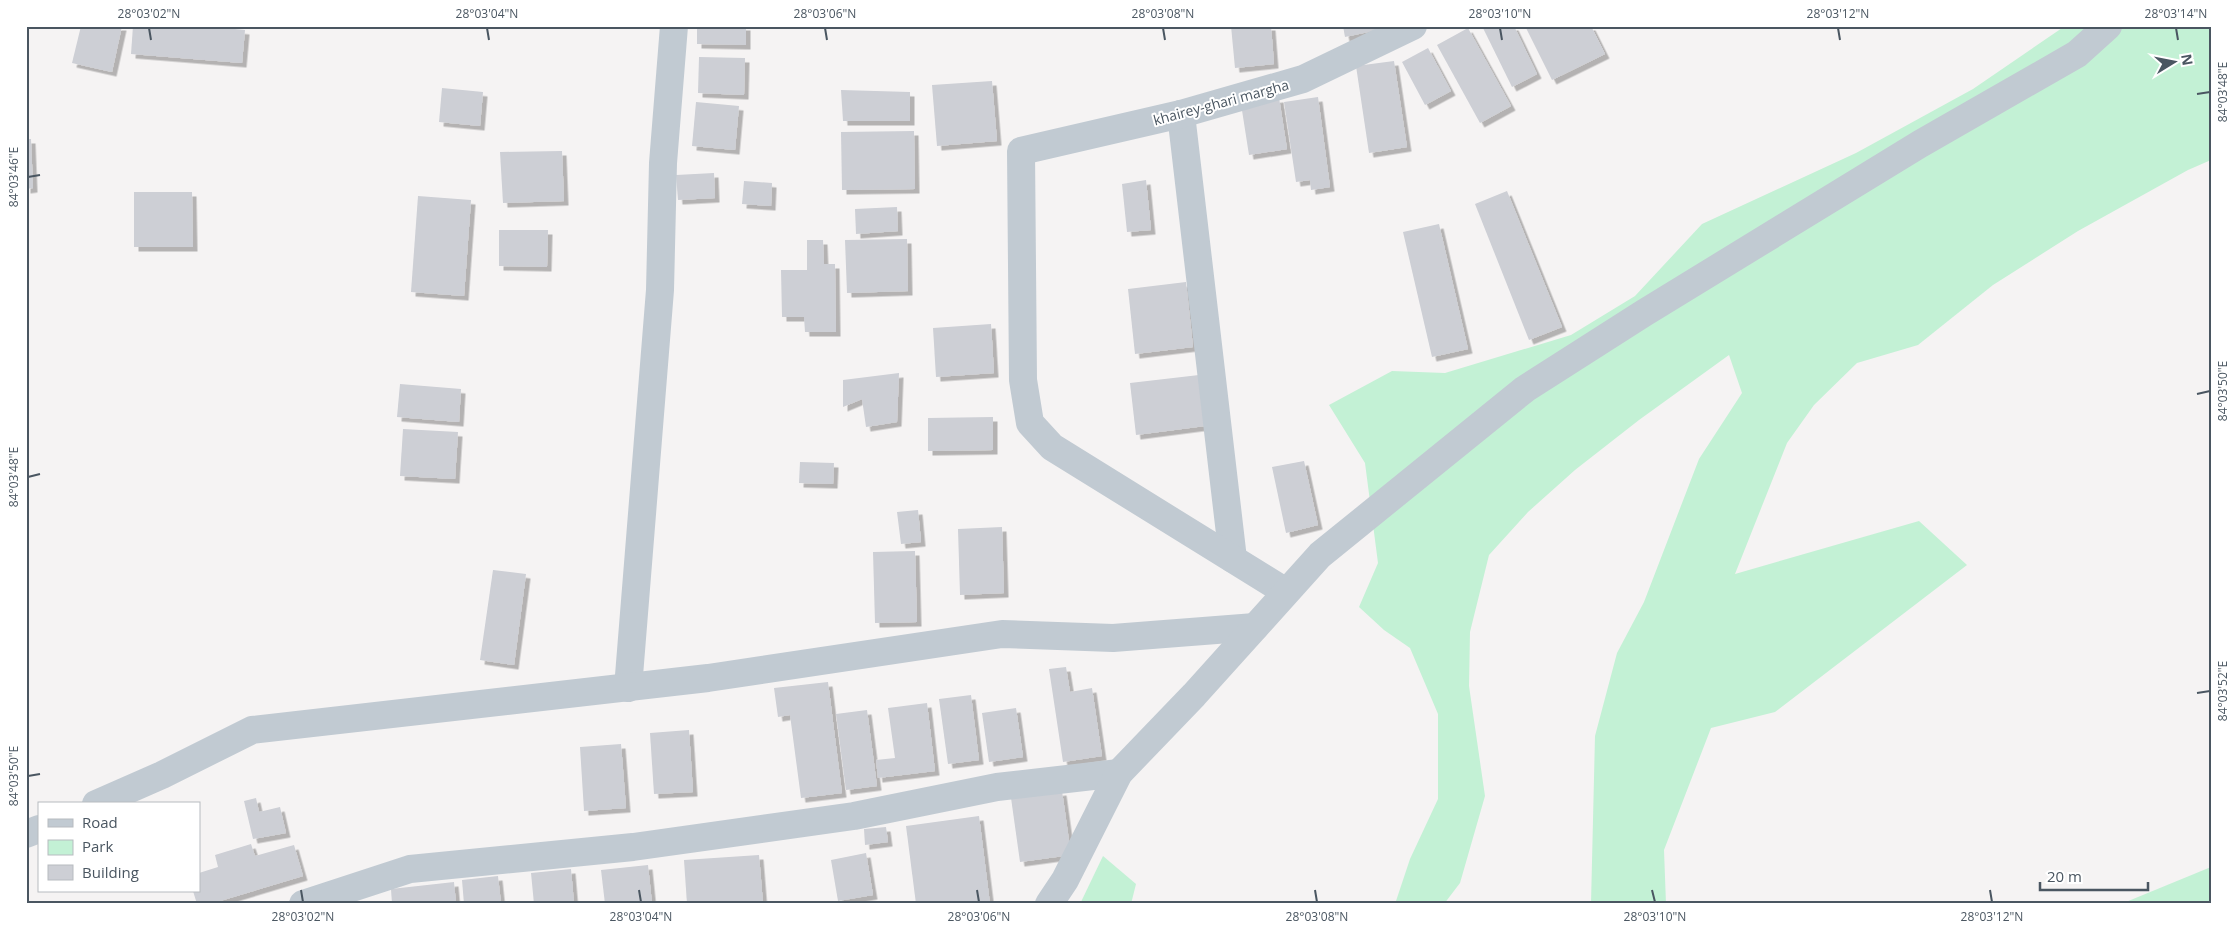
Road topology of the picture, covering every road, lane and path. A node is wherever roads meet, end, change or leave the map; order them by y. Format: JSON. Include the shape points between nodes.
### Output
{"nodes":[{"id":1,"x":674,"y":26,"type":"edge"},
{"id":2,"x":1413,"y":26,"type":"edge"},
{"id":3,"x":2108,"y":26,"type":"edge"},
{"id":4,"x":1181,"y":114,"type":"junction"},
{"id":5,"x":1233,"y":559,"type":"junction"},
{"id":6,"x":1286,"y":592,"type":"junction"},
{"id":7,"x":1255,"y":627,"type":"junction"},
{"id":8,"x":628,"y":688,"type":"junction"},
{"id":9,"x":1119,"y":773,"type":"junction"},
{"id":10,"x":101,"y":802,"type":"edge"},
{"id":11,"x":38,"y":829,"type":"edge"},
{"id":12,"x":26,"y":834,"type":"edge"},
{"id":13,"x":303,"y":904,"type":"edge"},
{"id":14,"x":1049,"y":904,"type":"edge"}],
"edges":[{"from":1,"to":8,"type":"street","via":[[663,163],[660,290]]},
{"from":2,"to":4,"type":"street","name":"khairey-ghari margha","via":[[1303,79]]},
{"from":3,"to":6,"type":"street","via":[[2077,54],[1814,208],[1525,389],[1320,555]]},
{"from":4,"to":5,"type":"street"},
{"from":4,"to":5,"type":"street","name":"khairey-ghari margha","via":[[1021,151],[1023,380],[1030,422],[1052,447]]},
{"from":5,"to":6,"type":"street"},
{"from":6,"to":7,"type":"street"},
{"from":7,"to":8,"type":"street","via":[[1113,638],[1002,634]]},
{"from":7,"to":9,"type":"street"},
{"from":8,"to":10,"type":"street","via":[[252,730]]},
{"from":9,"to":13,"type":"street","via":[[997,787],[854,816],[633,847],[410,870]]},
{"from":9,"to":14,"type":"street","via":[[1065,880]]},
{"from":11,"to":12,"type":"street"}]}
